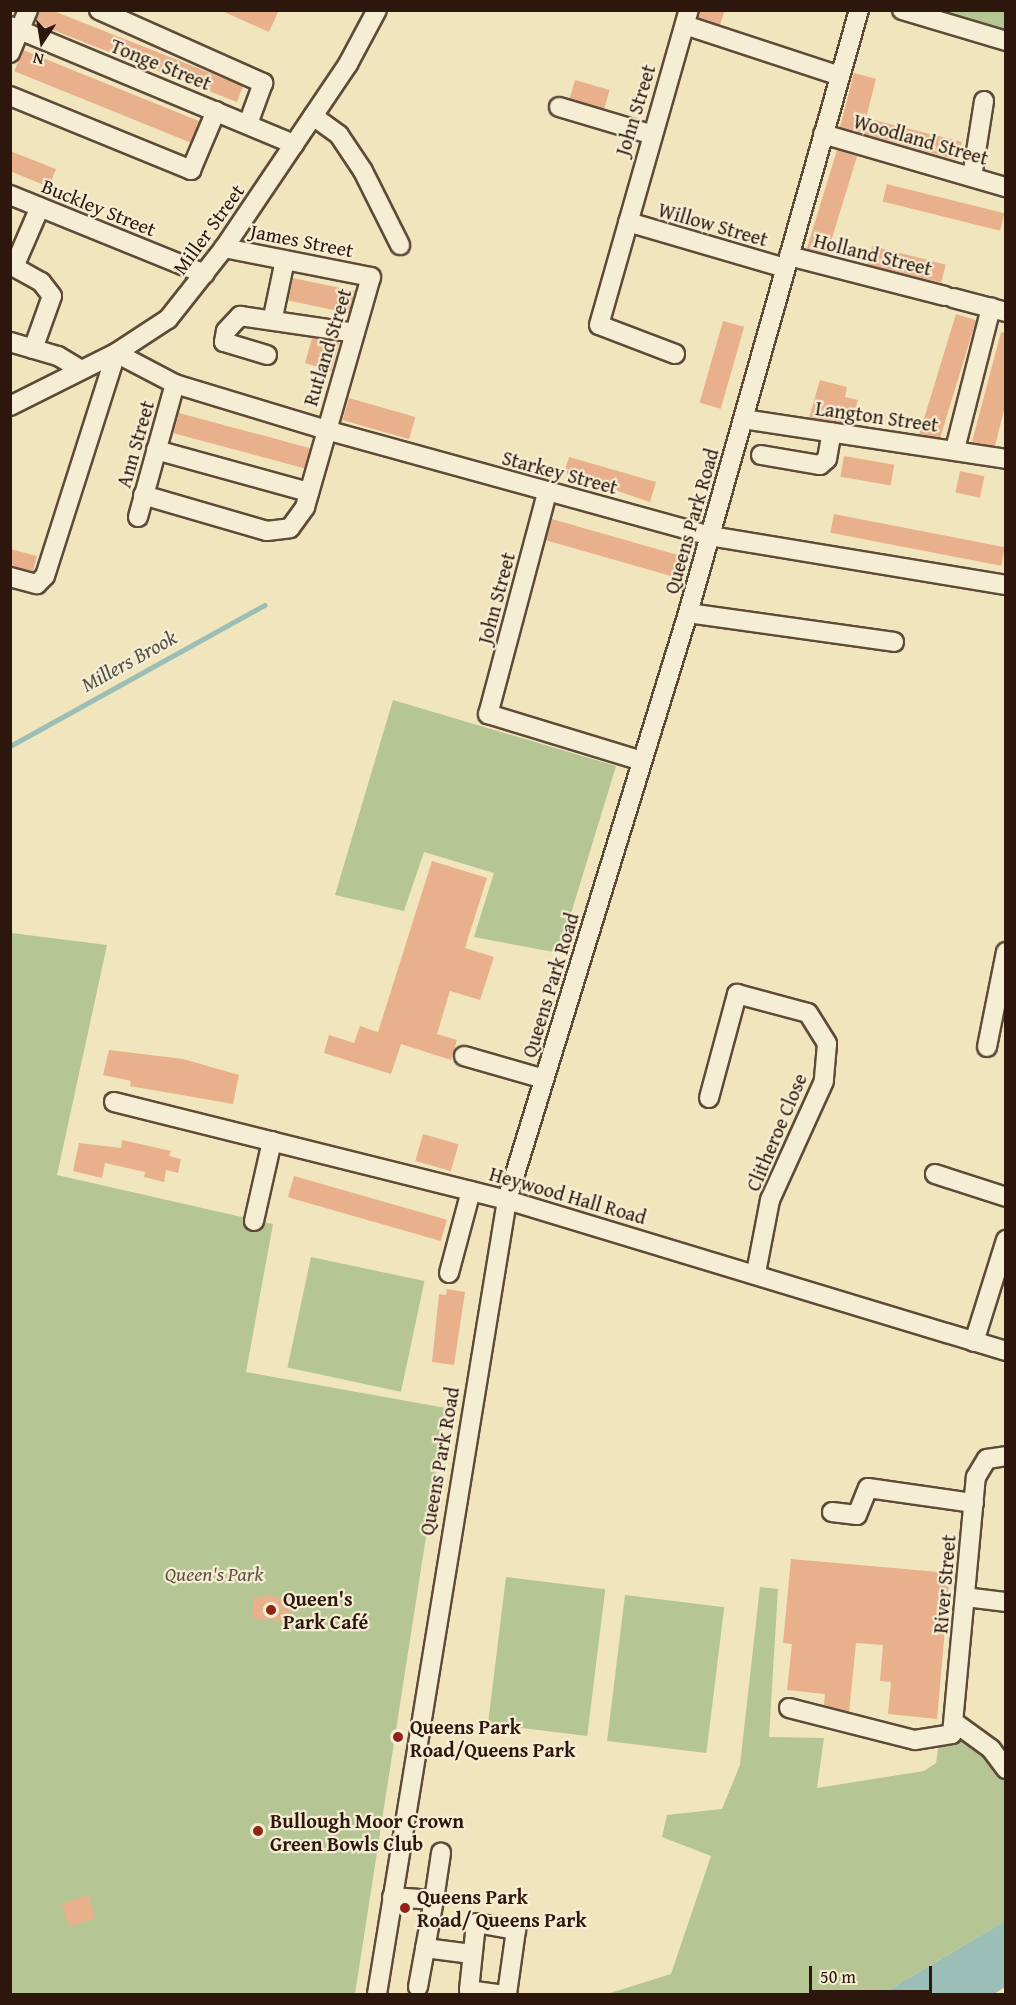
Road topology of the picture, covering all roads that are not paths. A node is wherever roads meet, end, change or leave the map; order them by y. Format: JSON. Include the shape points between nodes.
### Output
{"nodes":[{"id":1,"x":28,"y":10,"type":"edge"},
{"id":2,"x":99,"y":10,"type":"edge"},
{"id":3,"x":377,"y":10,"type":"edge"},
{"id":4,"x":859,"y":10,"type":"edge"},
{"id":5,"x":902,"y":10,"type":"edge"},
{"id":6,"x":687,"y":18,"type":"edge"},
{"id":7,"x":15,"y":28,"type":"edge"},
{"id":8,"x":1005,"y":41,"type":"edge"},
{"id":9,"x":10,"y":54,"type":"edge"},
{"id":10,"x":840,"y":76,"type":"junction"},
{"id":11,"x":10,"y":96,"type":"edge"},
{"id":12,"x":984,"y":101,"type":"dead end"},
{"id":13,"x":559,"y":107,"type":"dead end"},
{"id":14,"x":216,"y":111,"type":"junction"},
{"id":15,"x":313,"y":116,"type":"junction"},
{"id":16,"x":248,"y":124,"type":"junction"},
{"id":17,"x":650,"y":134,"type":"junction"},
{"id":18,"x":823,"y":134,"type":"junction"},
{"id":19,"x":294,"y":144,"type":"junction"},
{"id":20,"x":972,"y":177,"type":"junction"},
{"id":21,"x":1005,"y":187,"type":"edge"},
{"id":22,"x":10,"y":195,"type":"edge"},
{"id":23,"x":40,"y":207,"type":"junction"},
{"id":24,"x":628,"y":222,"type":"junction"},
{"id":25,"x":400,"y":245,"type":"dead end"},
{"id":26,"x":224,"y":248,"type":"junction"},
{"id":27,"x":285,"y":260,"type":"junction"},
{"id":28,"x":787,"y":262,"type":"junction"},
{"id":29,"x":204,"y":274,"type":"junction"},
{"id":30,"x":372,"y":277,"type":"joint"},
{"id":31,"x":998,"y":310,"type":"edge"},
{"id":32,"x":273,"y":317,"type":"junction"},
{"id":33,"x":355,"y":333,"type":"junction"},
{"id":34,"x":10,"y":342,"type":"edge"},
{"id":35,"x":33,"y":349,"type":"junction"},
{"id":36,"x":116,"y":352,"type":"junction"},
{"id":37,"x":675,"y":354,"type":"dead end"},
{"id":38,"x":267,"y":355,"type":"dead end"},
{"id":39,"x":81,"y":370,"type":"junction"},
{"id":40,"x":175,"y":384,"type":"junction"},
{"id":41,"x":10,"y":406,"type":"edge"},
{"id":42,"x":742,"y":419,"type":"junction"},
{"id":43,"x":326,"y":430,"type":"junction"},
{"id":44,"x":832,"y":432,"type":"junction"},
{"id":45,"x":955,"y":449,"type":"junction"},
{"id":46,"x":156,"y":450,"type":"junction"},
{"id":47,"x":761,"y":455,"type":"dead end"},
{"id":48,"x":1005,"y":459,"type":"edge"},
{"id":49,"x":309,"y":492,"type":"junction"},
{"id":50,"x":548,"y":493,"type":"junction"},
{"id":51,"x":143,"y":495,"type":"junction"},
{"id":52,"x":138,"y":517,"type":"dead end"},
{"id":53,"x":710,"y":536,"type":"junction"},
{"id":54,"x":10,"y":577,"type":"edge"},
{"id":55,"x":1005,"y":585,"type":"edge"},
{"id":56,"x":688,"y":613,"type":"junction"},
{"id":57,"x":894,"y":642,"type":"dead end"},
{"id":58,"x":642,"y":761,"type":"junction"},
{"id":59,"x":1005,"y":952,"type":"edge"},
{"id":60,"x":987,"y":1047,"type":"dead end"},
{"id":61,"x":465,"y":1056,"type":"dead end"},
{"id":62,"x":544,"y":1079,"type":"junction"},
{"id":63,"x":709,"y":1098,"type":"dead end"},
{"id":64,"x":114,"y":1102,"type":"dead end"},
{"id":65,"x":272,"y":1141,"type":"junction"},
{"id":66,"x":935,"y":1174,"type":"dead end"},
{"id":67,"x":471,"y":1191,"type":"junction"},
{"id":68,"x":1005,"y":1197,"type":"edge"},
{"id":69,"x":507,"y":1200,"type":"junction"},
{"id":70,"x":254,"y":1221,"type":"dead end"},
{"id":71,"x":1005,"y":1240,"type":"edge"},
{"id":72,"x":449,"y":1273,"type":"dead end"},
{"id":73,"x":756,"y":1273,"type":"junction"},
{"id":74,"x":975,"y":1342,"type":"junction"},
{"id":75,"x":1005,"y":1351,"type":"edge"},
{"id":76,"x":1005,"y":1455,"type":"edge"},
{"id":77,"x":974,"y":1503,"type":"junction"},
{"id":78,"x":832,"y":1512,"type":"dead end"},
{"id":79,"x":965,"y":1597,"type":"junction"},
{"id":80,"x":1005,"y":1602,"type":"edge"},
{"id":81,"x":789,"y":1708,"type":"dead end"},
{"id":82,"x":953,"y":1728,"type":"junction"},
{"id":83,"x":1005,"y":1769,"type":"edge"},
{"id":84,"x":441,"y":1853,"type":"dead end"},
{"id":85,"x":392,"y":1897,"type":"junction"},
{"id":86,"x":434,"y":1900,"type":"junction"},
{"id":87,"x":425,"y":1948,"type":"junction"},
{"id":88,"x":472,"y":1954,"type":"junction"},
{"id":89,"x":418,"y":1987,"type":"dead end"},
{"id":90,"x":377,"y":1995,"type":"edge"},
{"id":91,"x":497,"y":1995,"type":"edge"},
{"id":92,"x":507,"y":1995,"type":"edge"}],
"edges":[{"from":1,"to":7,"type":"street"},
{"from":2,"to":16,"type":"street","via":[[263,83]]},
{"from":3,"to":15,"type":"street","name":"Miller Street"},
{"from":4,"to":10,"type":"street","name":"Queens Park Road"},
{"from":5,"to":8,"type":"street"},
{"from":6,"to":10,"type":"street"},
{"from":6,"to":17,"type":"street","name":"John Street"},
{"from":7,"to":9,"type":"street"},
{"from":7,"to":14,"type":"street","name":"Tonge Street"},
{"from":10,"to":18,"type":"street","name":"Queens Park Road"},
{"from":11,"to":14,"type":"street","via":[[191,170]]},
{"from":12,"to":20,"type":"street"},
{"from":13,"to":17,"type":"street"},
{"from":14,"to":16,"type":"street","name":"Tonge Street"},
{"from":15,"to":19,"type":"street","name":"Miller Street"},
{"from":15,"to":25,"type":"street","via":[[345,144]]},
{"from":16,"to":19,"type":"street","name":"Tonge Street"},
{"from":17,"to":24,"type":"street","name":"John Street"},
{"from":18,"to":20,"type":"street","name":"Woodland Street"},
{"from":18,"to":28,"type":"street","name":"Queens Park Road"},
{"from":19,"to":26,"type":"street","name":"Miller Street"},
{"from":20,"to":21,"type":"street","name":"Woodland Street"},
{"from":22,"to":23,"type":"street","name":"Buckley Street"},
{"from":23,"to":29,"type":"street","name":"Buckley Street"},
{"from":23,"to":35,"type":"street","via":[[14,267],[41,282],[52,296]]},
{"from":24,"to":28,"type":"street","name":"Willow Street"},
{"from":24,"to":37,"type":"street","name":"John Street","via":[[599,326]]},
{"from":26,"to":27,"type":"street","name":"James Street"},
{"from":26,"to":29,"type":"street","name":"Miller Street"},
{"from":27,"to":30,"type":"street","name":"James Street"},
{"from":27,"to":32,"type":"street"},
{"from":28,"to":31,"type":"street","name":"Holland Street"},
{"from":28,"to":42,"type":"street","name":"Queens Park Road"},
{"from":29,"to":36,"type":"street","name":"Miller Street","via":[[168,319]]},
{"from":30,"to":33,"type":"street","name":"Rutland Street"},
{"from":31,"to":45,"type":"street"},
{"from":32,"to":33,"type":"street"},
{"from":32,"to":38,"type":"street","via":[[240,316],[223,340]]},
{"from":33,"to":43,"type":"street","name":"Rutland Street"},
{"from":34,"to":35,"type":"street"},
{"from":35,"to":39,"type":"street","via":[[58,356]]},
{"from":36,"to":39,"type":"street","name":"Miller Street"},
{"from":36,"to":40,"type":"street","name":"Starkey Street"},
{"from":36,"to":54,"type":"street","via":[[45,576],[37,584]]},
{"from":39,"to":41,"type":"street","name":"Miller Street"},
{"from":40,"to":43,"type":"street","name":"Starkey Street"},
{"from":40,"to":46,"type":"street","name":"Ann Street"},
{"from":42,"to":44,"type":"street","name":"Langton Street"},
{"from":42,"to":53,"type":"street","name":"Queens Park Road"},
{"from":43,"to":49,"type":"street","name":"Rutland Street"},
{"from":43,"to":50,"type":"street","name":"Starkey Street"},
{"from":44,"to":45,"type":"street","name":"Langton Street"},
{"from":44,"to":47,"type":"street","via":[[827,459],[820,465]]},
{"from":45,"to":48,"type":"street","name":"Langton Street"},
{"from":46,"to":49,"type":"street"},
{"from":46,"to":51,"type":"street","name":"Ann Street"},
{"from":49,"to":51,"type":"street","name":"Rutland Street","via":[[290,528],[267,531]]},
{"from":50,"to":53,"type":"street","name":"Starkey Street"},
{"from":50,"to":58,"type":"street","name":"John Street","via":[[488,714]]},
{"from":51,"to":52,"type":"street","name":"Ann Street"},
{"from":53,"to":55,"type":"street","name":"Starkey Street"},
{"from":53,"to":56,"type":"street","name":"Queens Park Road"},
{"from":56,"to":57,"type":"street"},
{"from":56,"to":58,"type":"street","name":"Queens Park Road"},
{"from":58,"to":62,"type":"street","name":"Queens Park Road"},
{"from":59,"to":60,"type":"street"},
{"from":61,"to":62,"type":"street"},
{"from":62,"to":69,"type":"street","name":"Queens Park Road"},
{"from":63,"to":73,"type":"street","name":"Clitheroe Close","via":[[736,994],[808,1013],[826,1044],[824,1081],[770,1200]]},
{"from":64,"to":65,"type":"street","name":"Heywood Hall Road"},
{"from":65,"to":67,"type":"street","name":"Heywood Hall Road"},
{"from":65,"to":70,"type":"street"},
{"from":66,"to":68,"type":"street"},
{"from":67,"to":69,"type":"street","name":"Heywood Hall Road"},
{"from":67,"to":72,"type":"street"},
{"from":69,"to":73,"type":"street","name":"Heywood Hall Road"},
{"from":69,"to":85,"type":"street","name":"Queens Park Road"},
{"from":71,"to":74,"type":"street"},
{"from":73,"to":74,"type":"street","name":"Heywood Hall Road"},
{"from":74,"to":75,"type":"street","name":"Heywood Hall Road"},
{"from":76,"to":77,"type":"street","name":"River Street","via":[[987,1459],[976,1478]]},
{"from":77,"to":78,"type":"street","via":[[868,1488],[857,1515]]},
{"from":77,"to":79,"type":"street","name":"River Street"},
{"from":79,"to":80,"type":"street"},
{"from":79,"to":82,"type":"street","name":"River Street"},
{"from":81,"to":82,"type":"street","via":[[915,1740]]},
{"from":82,"to":83,"type":"street","via":[[991,1749]]},
{"from":84,"to":86,"type":"street"},
{"from":85,"to":86,"type":"street"},
{"from":85,"to":90,"type":"street","name":"Queens Park Road"},
{"from":86,"to":87,"type":"street"},
{"from":87,"to":88,"type":"street"},
{"from":87,"to":89,"type":"street"},
{"from":88,"to":91,"type":"street","via":[[469,1990]]},
{"from":88,"to":92,"type":"street","via":[[476,1923],[516,1929]]}]}
